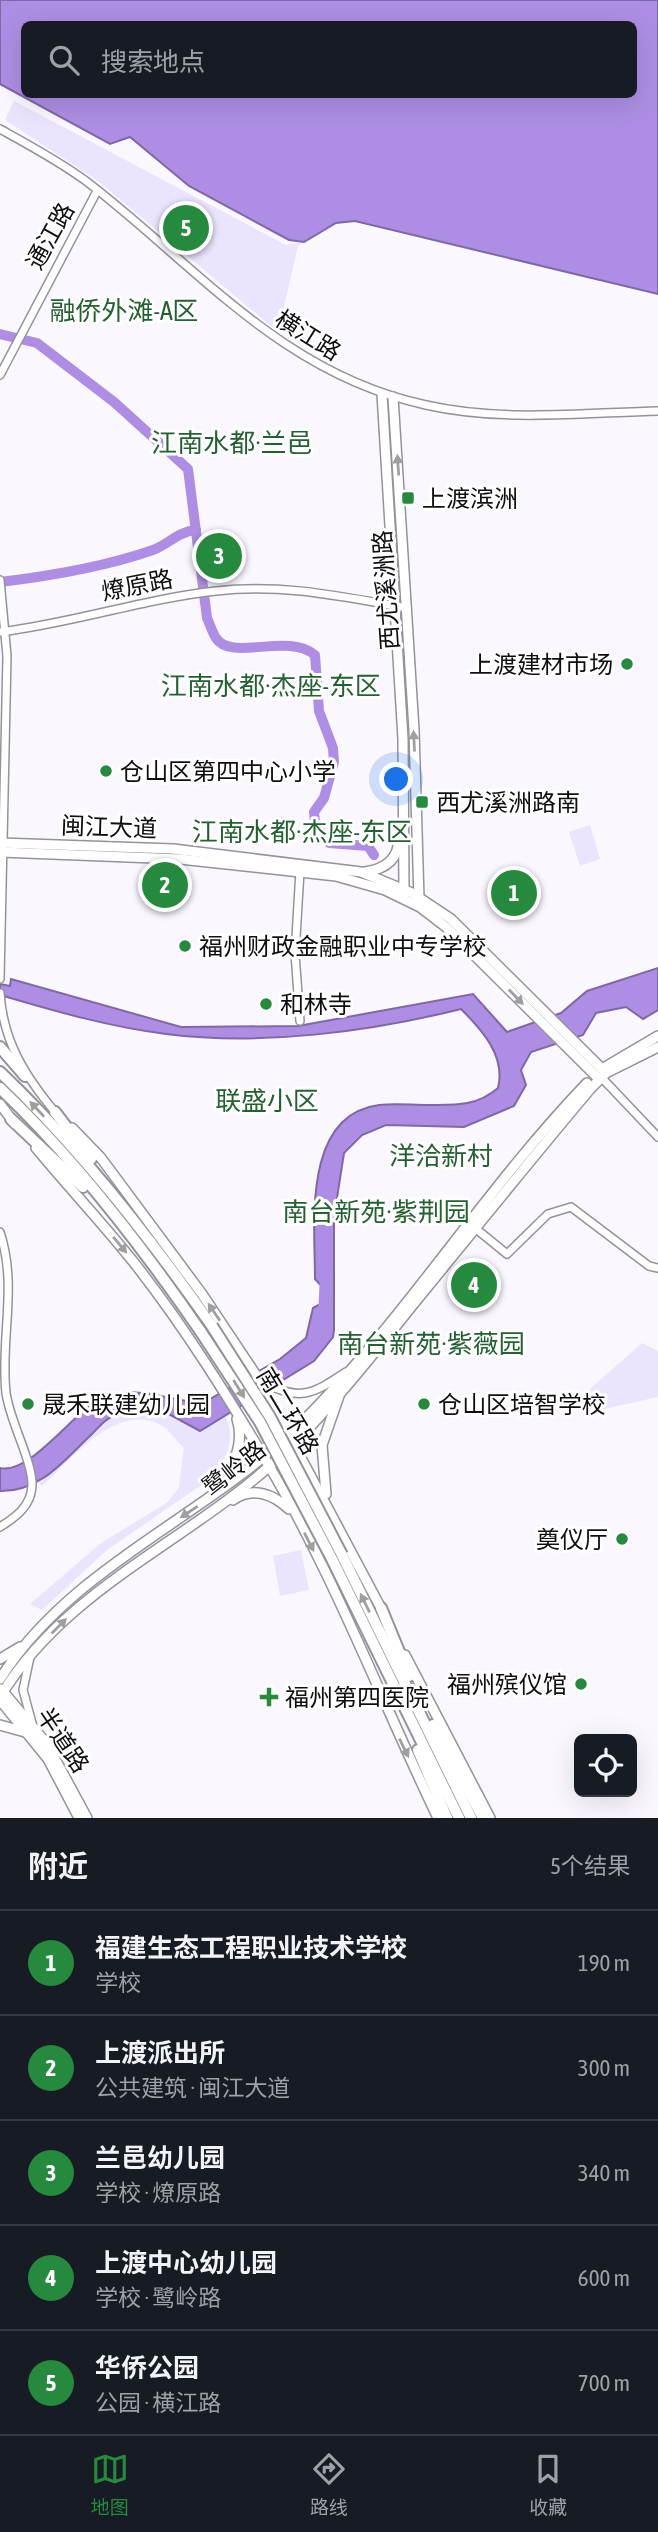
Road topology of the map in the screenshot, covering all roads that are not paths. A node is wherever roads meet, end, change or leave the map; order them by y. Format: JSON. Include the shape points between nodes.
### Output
{"nodes":[{"id":1,"x":0,"y":129,"type":"edge"},
{"id":2,"x":97,"y":191,"type":"junction"},
{"id":3,"x":0,"y":375,"type":"edge"},
{"id":4,"x":382,"y":394,"type":"junction"},
{"id":5,"x":393,"y":397,"type":"junction"},
{"id":6,"x":658,"y":411,"type":"edge"},
{"id":7,"x":0,"y":580,"type":"edge"},
{"id":8,"x":2,"y":592,"type":"edge"},
{"id":9,"x":395,"y":606,"type":"junction"},
{"id":10,"x":407,"y":608,"type":"junction"},
{"id":11,"x":3,"y":631,"type":"edge"},
{"id":12,"x":404,"y":793,"type":"junction"},
{"id":13,"x":1,"y":847,"type":"edge"},
{"id":14,"x":300,"y":871,"type":"junction"},
{"id":15,"x":361,"y":872,"type":"junction"},
{"id":16,"x":404,"y":894,"type":"junction"},
{"id":17,"x":419,"y":896,"type":"junction"},
{"id":18,"x":419,"y":907,"type":"junction"},
{"id":19,"x":0,"y":979,"type":"edge"},
{"id":20,"x":0,"y":994,"type":"edge"},
{"id":21,"x":542,"y":1017,"type":"junction"},
{"id":22,"x":300,"y":1021,"type":"dead end"},
{"id":23,"x":658,"y":1036,"type":"edge"},
{"id":24,"x":0,"y":1047,"type":"edge"},
{"id":25,"x":658,"y":1047,"type":"edge"},
{"id":26,"x":0,"y":1072,"type":"edge"},
{"id":27,"x":601,"y":1075,"type":"junction"},
{"id":28,"x":25,"y":1076,"type":"junction"},
{"id":29,"x":0,"y":1088,"type":"edge"},
{"id":30,"x":0,"y":1104,"type":"edge"},
{"id":31,"x":55,"y":1111,"type":"junction"},
{"id":32,"x":11,"y":1119,"type":"junction"},
{"id":33,"x":658,"y":1137,"type":"edge"},
{"id":34,"x":126,"y":1219,"type":"junction"},
{"id":35,"x":475,"y":1228,"type":"junction"},
{"id":36,"x":0,"y":1232,"type":"edge"},
{"id":37,"x":658,"y":1268,"type":"edge"},
{"id":38,"x":349,"y":1370,"type":"junction"},
{"id":39,"x":260,"y":1381,"type":"junction"},
{"id":40,"x":342,"y":1390,"type":"junction"},
{"id":41,"x":232,"y":1405,"type":"junction"},
{"id":42,"x":292,"y":1438,"type":"junction"},
{"id":43,"x":263,"y":1456,"type":"junction"},
{"id":44,"x":269,"y":1466,"type":"junction"},
{"id":45,"x":211,"y":1497,"type":"junction"},
{"id":46,"x":327,"y":1503,"type":"junction"},
{"id":47,"x":207,"y":1513,"type":"junction"},
{"id":48,"x":295,"y":1514,"type":"junction"},
{"id":49,"x":0,"y":1527,"type":"edge"},
{"id":50,"x":337,"y":1557,"type":"junction"},
{"id":51,"x":381,"y":1608,"type":"junction"},
{"id":52,"x":34,"y":1634,"type":"junction"},
{"id":53,"x":30,"y":1657,"type":"junction"},
{"id":54,"x":392,"y":1657,"type":"junction"},
{"id":55,"x":0,"y":1659,"type":"edge"},
{"id":56,"x":388,"y":1676,"type":"junction"},
{"id":57,"x":0,"y":1679,"type":"edge"},
{"id":58,"x":415,"y":1691,"type":"junction"},
{"id":59,"x":1,"y":1694,"type":"edge"},
{"id":60,"x":0,"y":1725,"type":"edge"},
{"id":61,"x":31,"y":1731,"type":"junction"},
{"id":62,"x":79,"y":1818,"type":"edge"},
{"id":63,"x":87,"y":1818,"type":"edge"},
{"id":64,"x":438,"y":1818,"type":"edge"},
{"id":65,"x":447,"y":1818,"type":"edge"},
{"id":66,"x":459,"y":1818,"type":"edge"},
{"id":67,"x":471,"y":1818,"type":"edge"},
{"id":68,"x":483,"y":1818,"type":"edge"},
{"id":69,"x":490,"y":1818,"type":"edge"}],
"edges":[{"from":1,"to":2,"type":"street","name":"横江路"},
{"from":2,"to":3,"type":"street","name":"通江路"},
{"from":2,"to":4,"type":"street","name":"横江路","via":[[265,332],[331,373]]},
{"from":4,"to":5,"type":"street","name":"横江路"},
{"from":4,"to":9,"type":"main road","name":"西尤溪洲路"},
{"from":5,"to":6,"type":"street","name":"横江路","via":[[481,413]]},
{"from":10,"to":5,"type":"main road","name":"西尤溪洲路","one_way":true},
{"from":7,"to":8,"type":"street"},
{"from":8,"to":11,"type":"street"},
{"from":9,"to":10,"type":"street","name":"燎原路"},
{"from":9,"to":11,"type":"street","name":"燎原路","via":[[303,590],[215,591]]},
{"from":9,"to":12,"type":"main road","name":"西尤溪洲路"},
{"from":17,"to":10,"type":"main road","name":"西尤溪洲路","one_way":true},
{"from":11,"to":13,"type":"street"},
{"from":12,"to":15,"type":"main road","via":[[395,856],[382,868]]},
{"from":12,"to":16,"type":"main road","name":"西尤溪洲路"},
{"from":13,"to":14,"type":"main road","name":"闽江大道"},
{"from":13,"to":15,"type":"main road","name":"闽江大道","via":[[173,849]]},
{"from":13,"to":19,"type":"street"},
{"from":14,"to":16,"type":"main road","name":"闽江大道","via":[[357,880]]},
{"from":14,"to":22,"type":"street","via":[[295,954]]},
{"from":15,"to":16,"type":"main road","name":"闽江大道"},
{"from":16,"to":17,"type":"main road","name":"闽江大道"},
{"from":16,"to":18,"type":"main road","name":"闽江大道"},
{"from":17,"to":18,"type":"main road","name":"西尤溪洲路"},
{"from":17,"to":21,"type":"main road","name":"闽江大道","via":[[465,932]]},
{"from":18,"to":21,"type":"main road","name":"闽江大道","one_way":true},
{"from":20,"to":28,"type":"street","via":[[8,1037]]},
{"from":21,"to":27,"type":"main road","name":"闽江大道","via":[[562,1042]]},
{"from":21,"to":27,"type":"main road","name":"闽江大道","via":[[572,1040]]},
{"from":23,"to":27,"type":"main road"},
{"from":24,"to":28,"type":"highway"},
{"from":25,"to":27,"type":"main road"},
{"from":34,"to":26,"type":"highway","name":"南二环路","one_way":true,"via":[[66,1140]]},
{"from":27,"to":33,"type":"street"},
{"from":27,"to":35,"type":"main road","name":"鹭岭路"},
{"from":27,"to":38,"type":"main road","name":"鹭岭路","via":[[551,1124]]},
{"from":28,"to":31,"type":"street"},
{"from":29,"to":34,"type":"highway","name":"南二环路"},
{"from":30,"to":32,"type":"main road"},
{"from":31,"to":34,"type":"highway"},
{"from":39,"to":31,"type":"main road","one_way":true,"via":[[101,1158]]},
{"from":32,"to":34,"type":"highway"},
{"from":32,"to":41,"type":"main road","one_way":true,"via":[[142,1272]]},
{"from":34,"to":50,"type":"highway","name":"南二环路","bridge":true,"via":[[270,1418]]},
{"from":35,"to":37,"type":"street","via":[[507,1254],[548,1214],[571,1207],[649,1266]]},
{"from":35,"to":40,"type":"main road","name":"鹭岭路"},
{"from":36,"to":49,"type":"street","via":[[10,1281],[5,1383],[9,1413],[32,1487],[23,1509]]},
{"from":38,"to":39,"type":"street","via":[[314,1393],[294,1395]]},
{"from":38,"to":42,"type":"main road","name":"鹭岭路"},
{"from":39,"to":42,"type":"main road"},
{"from":40,"to":42,"type":"main road","name":"鹭岭路"},
{"from":40,"to":46,"type":"main road","via":[[322,1446]]},
{"from":41,"to":43,"type":"main road"},
{"from":41,"to":45,"type":"main road","via":[[240,1431],[239,1448]]},
{"from":42,"to":43,"type":"main road","name":"鹭岭路"},
{"from":42,"to":44,"type":"main road","name":"鹭岭路"},
{"from":42,"to":46,"type":"main road"},
{"from":43,"to":44,"type":"main road"},
{"from":43,"to":45,"type":"main road","name":"鹭岭路"},
{"from":44,"to":47,"type":"main road","name":"鹭岭路"},
{"from":44,"to":48,"type":"main road"},
{"from":45,"to":52,"type":"main road","name":"鹭岭路","one_way":true,"via":[[92,1580]]},
{"from":46,"to":51,"type":"main road"},
{"from":47,"to":48,"type":"main road","via":[[253,1492],[275,1497]]},
{"from":53,"to":47,"type":"main road","name":"鹭岭路","one_way":true,"via":[[95,1593]]},
{"from":48,"to":64,"type":"main road","one_way":true},
{"from":54,"to":50,"type":"highway","name":"南二环路","one_way":true},
{"from":50,"to":56,"type":"highway","name":"南二环路"},
{"from":51,"to":58,"type":"highway"},
{"from":51,"to":69,"type":"main road"},
{"from":52,"to":55,"type":"main road"},
{"from":52,"to":57,"type":"main road","name":"鹭岭路"},
{"from":53,"to":59,"type":"main road","name":"鹭岭路"},
{"from":53,"to":61,"type":"street","via":[[23,1690]]},
{"from":54,"to":58,"type":"highway"},
{"from":54,"to":67,"type":"highway","name":"南二环路"},
{"from":56,"to":65,"type":"highway"},
{"from":56,"to":66,"type":"highway","name":"南二环路"},
{"from":58,"to":68,"type":"highway"},
{"from":59,"to":61,"type":"main road","name":"半道路"},
{"from":60,"to":61,"type":"main road"},
{"from":61,"to":62,"type":"main road","name":"半道路"},
{"from":61,"to":63,"type":"main road","name":"半道路","via":[[60,1765]]}]}
